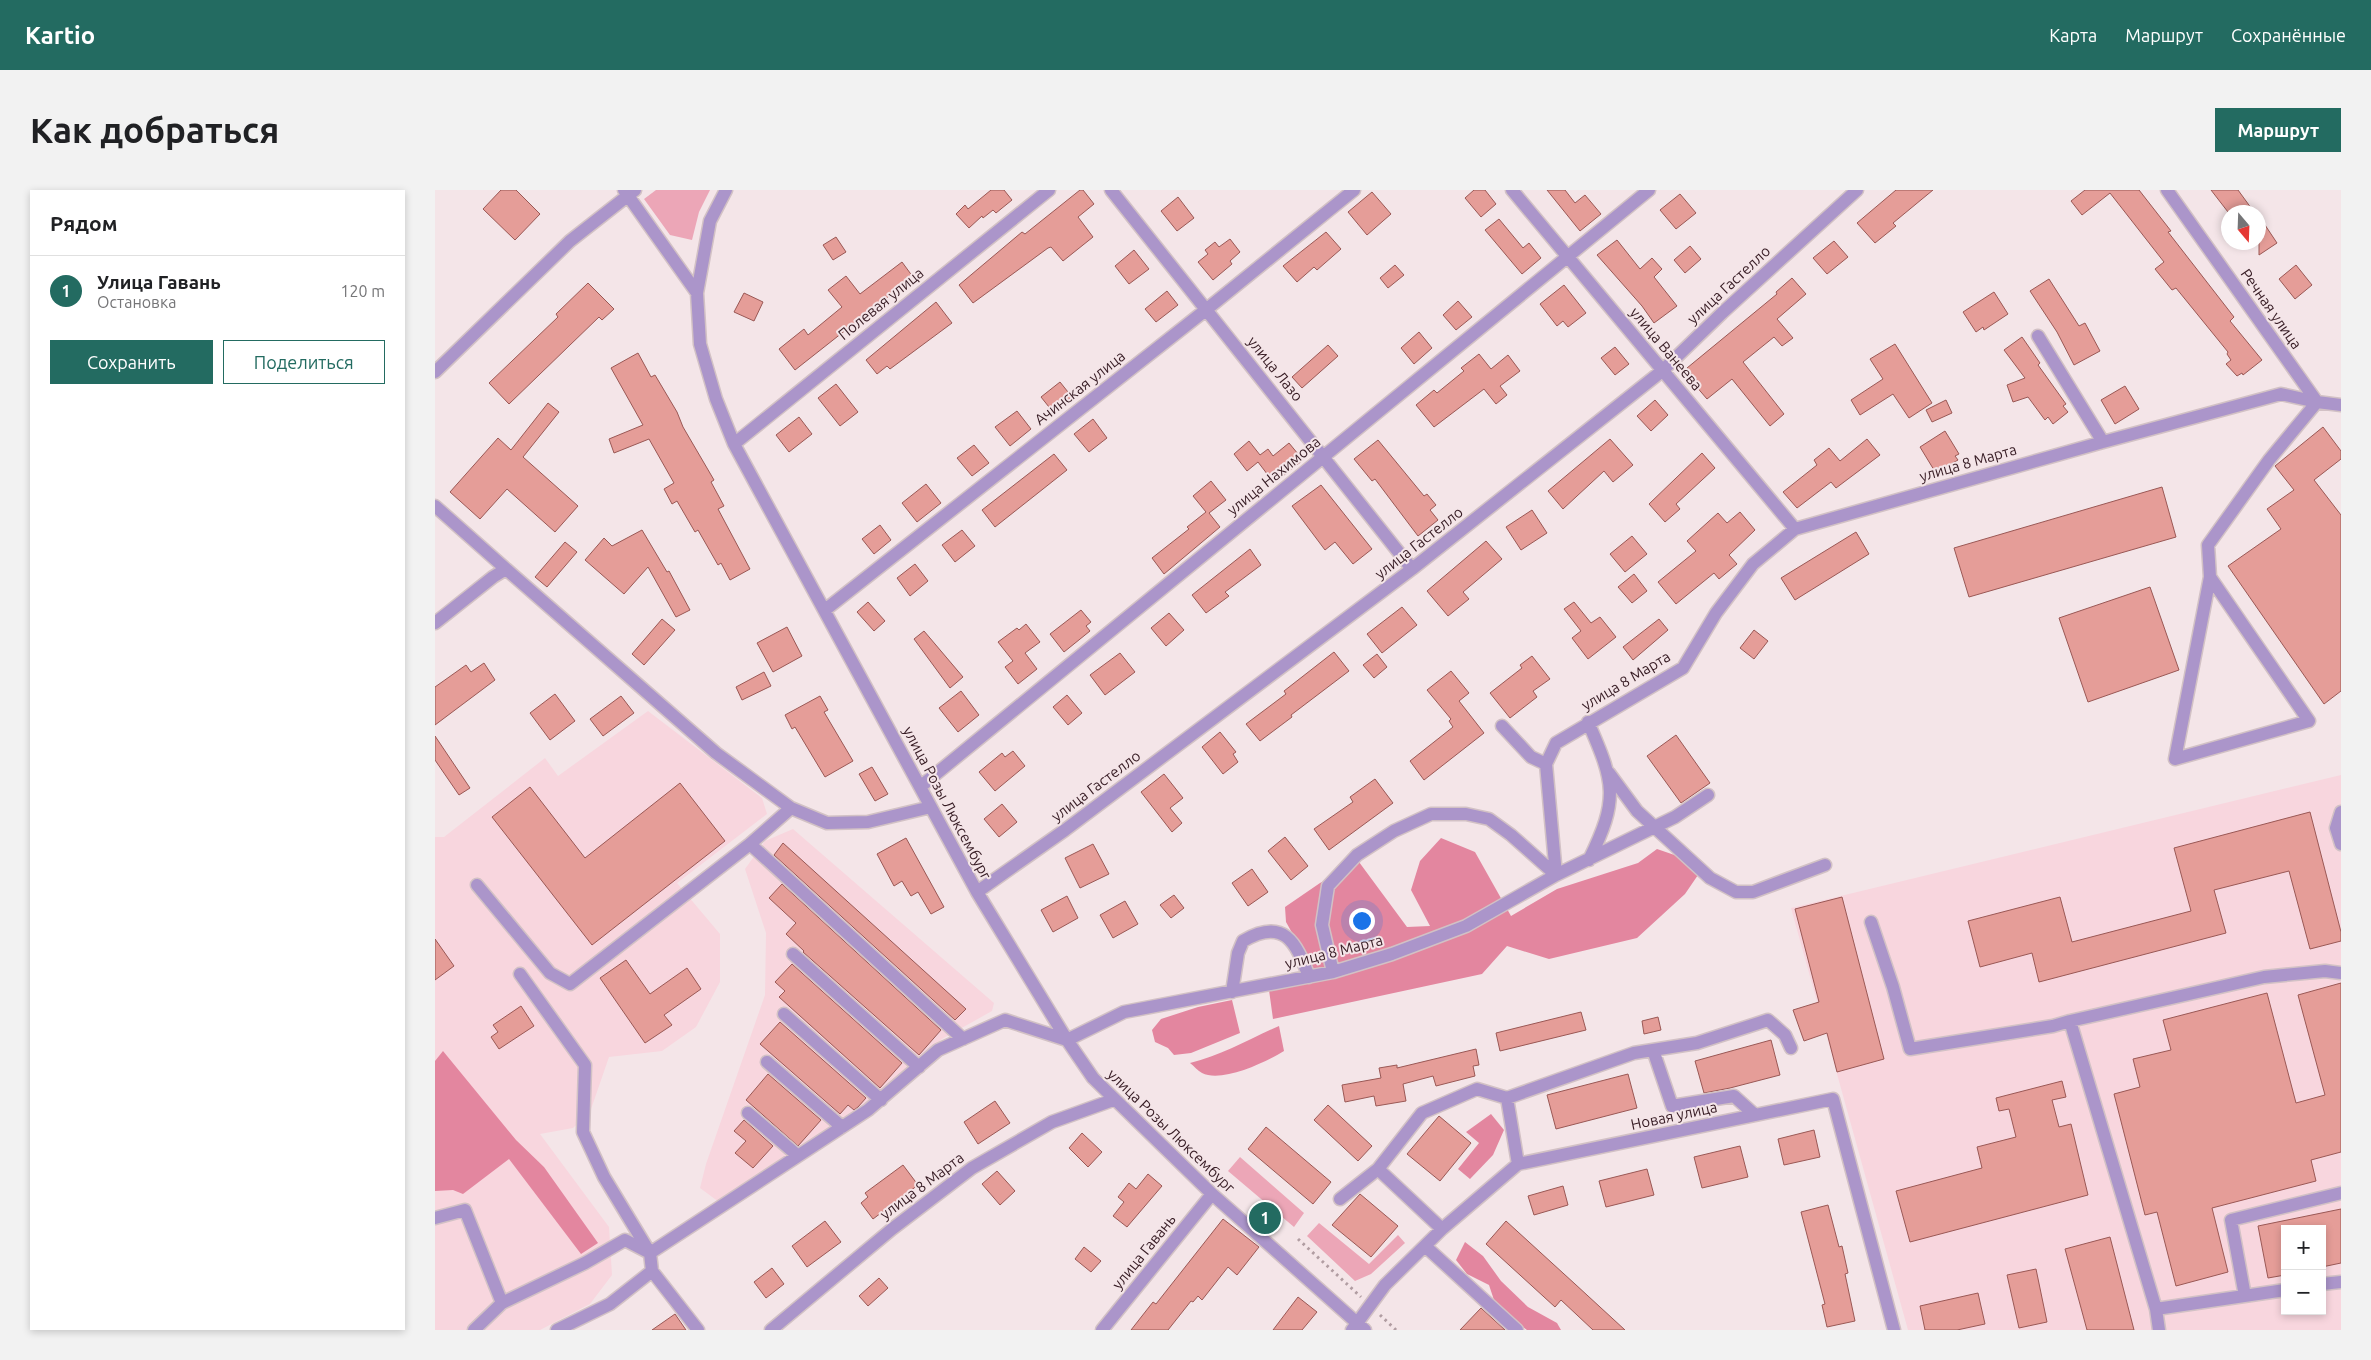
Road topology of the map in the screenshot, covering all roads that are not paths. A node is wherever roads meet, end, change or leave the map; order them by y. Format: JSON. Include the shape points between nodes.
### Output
{"nodes":[{"id":1,"x":726,"y":190,"type":"edge"},
{"id":2,"x":1049,"y":190,"type":"edge"},
{"id":3,"x":1111,"y":190,"type":"edge"},
{"id":4,"x":1354,"y":190,"type":"edge"},
{"id":5,"x":1512,"y":190,"type":"edge"},
{"id":6,"x":1649,"y":190,"type":"edge"},
{"id":7,"x":1857,"y":190,"type":"edge"},
{"id":8,"x":2167,"y":190,"type":"edge"},
{"id":9,"x":629,"y":192,"type":"edge"},
{"id":10,"x":1567,"y":257,"type":"junction"},
{"id":11,"x":697,"y":293,"type":"junction"},
{"id":12,"x":1207,"y":309,"type":"junction"},
{"id":13,"x":2038,"y":336,"type":"dead end"},
{"id":14,"x":1663,"y":371,"type":"junction"},
{"id":15,"x":435,"y":372,"type":"edge"},
{"id":16,"x":2317,"y":402,"type":"junction"},
{"id":17,"x":2341,"y":405,"type":"edge"},
{"id":18,"x":2103,"y":442,"type":"junction"},
{"id":19,"x":734,"y":444,"type":"junction"},
{"id":20,"x":1324,"y":456,"type":"junction"},
{"id":21,"x":435,"y":506,"type":"edge"},
{"id":22,"x":1795,"y":529,"type":"junction"},
{"id":23,"x":506,"y":569,"type":"junction"},
{"id":24,"x":1412,"y":570,"type":"junction"},
{"id":25,"x":2210,"y":577,"type":"junction"},
{"id":26,"x":825,"y":610,"type":"junction"},
{"id":27,"x":435,"y":623,"type":"edge"},
{"id":28,"x":1588,"y":722,"type":"junction"},
{"id":29,"x":1501,"y":726,"type":"dead end"},
{"id":30,"x":1546,"y":764,"type":"junction"},
{"id":31,"x":1609,"y":773,"type":"junction"},
{"id":32,"x":920,"y":787,"type":"junction"},
{"id":33,"x":1708,"y":795,"type":"dead end"},
{"id":34,"x":931,"y":807,"type":"junction"},
{"id":35,"x":791,"y":808,"type":"junction"},
{"id":36,"x":2341,"y":812,"type":"edge"},
{"id":37,"x":1655,"y":827,"type":"junction"},
{"id":38,"x":750,"y":844,"type":"junction"},
{"id":39,"x":2341,"y":844,"type":"edge"},
{"id":40,"x":1589,"y":860,"type":"junction"},
{"id":41,"x":1825,"y":865,"type":"dead end"},
{"id":42,"x":1556,"y":875,"type":"junction"},
{"id":43,"x":477,"y":885,"type":"dead end"},
{"id":44,"x":977,"y":892,"type":"junction"},
{"id":45,"x":1871,"y":922,"type":"dead end"},
{"id":46,"x":793,"y":954,"type":"dead end"},
{"id":47,"x":1333,"y":972,"type":"junction"},
{"id":48,"x":2341,"y":973,"type":"edge"},
{"id":49,"x":520,"y":974,"type":"dead end"},
{"id":50,"x":1309,"y":976,"type":"junction"},
{"id":51,"x":1232,"y":992,"type":"junction"},
{"id":52,"x":784,"y":1014,"type":"dead end"},
{"id":53,"x":2070,"y":1021,"type":"junction"},
{"id":54,"x":963,"y":1039,"type":"junction"},
{"id":55,"x":1067,"y":1040,"type":"junction"},
{"id":56,"x":1791,"y":1048,"type":"dead end"},
{"id":57,"x":1653,"y":1050,"type":"junction"},
{"id":58,"x":767,"y":1062,"type":"dead end"},
{"id":59,"x":919,"y":1067,"type":"junction"},
{"id":60,"x":1507,"y":1098,"type":"junction"},
{"id":61,"x":881,"y":1100,"type":"junction"},
{"id":62,"x":1113,"y":1100,"type":"junction"},
{"id":63,"x":748,"y":1113,"type":"dead end"},
{"id":64,"x":1755,"y":1115,"type":"junction"},
{"id":65,"x":842,"y":1127,"type":"junction"},
{"id":66,"x":797,"y":1155,"type":"junction"},
{"id":67,"x":1518,"y":1164,"type":"junction"},
{"id":68,"x":1378,"y":1169,"type":"junction"},
{"id":69,"x":2341,"y":1193,"type":"edge"},
{"id":70,"x":1212,"y":1194,"type":"junction"},
{"id":71,"x":1340,"y":1198,"type":"dead end"},
{"id":72,"x":435,"y":1218,"type":"edge"},
{"id":73,"x":1442,"y":1229,"type":"junction"},
{"id":74,"x":1425,"y":1246,"type":"junction"},
{"id":75,"x":650,"y":1254,"type":"junction"},
{"id":76,"x":652,"y":1270,"type":"junction"},
{"id":77,"x":2341,"y":1282,"type":"edge"},
{"id":78,"x":2326,"y":1284,"type":"edge"},
{"id":79,"x":2281,"y":1291,"type":"edge"},
{"id":80,"x":2245,"y":1296,"type":"junction"},
{"id":81,"x":502,"y":1303,"type":"junction"},
{"id":82,"x":2157,"y":1309,"type":"junction"},
{"id":83,"x":1358,"y":1328,"type":"edge"},
{"id":84,"x":473,"y":1330,"type":"edge"},
{"id":85,"x":557,"y":1330,"type":"edge"},
{"id":86,"x":698,"y":1330,"type":"edge"},
{"id":87,"x":771,"y":1330,"type":"edge"},
{"id":88,"x":1102,"y":1330,"type":"edge"},
{"id":89,"x":1517,"y":1330,"type":"edge"},
{"id":90,"x":1895,"y":1330,"type":"edge"},
{"id":91,"x":2159,"y":1330,"type":"edge"}],
"edges":[{"from":1,"to":11,"type":"street","name":"улица Розы Люксембург","via":[[710,221]]},
{"from":2,"to":19,"type":"street","name":"Полевая улица"},
{"from":3,"to":12,"type":"street","name":"улица Лазо"},
{"from":4,"to":12,"type":"street","name":"Ачинская улица"},
{"from":5,"to":10,"type":"street","name":"улица Ванеева"},
{"from":6,"to":10,"type":"street","name":"улица Нахимова"},
{"from":7,"to":14,"type":"street","name":"улица Гастелло"},
{"from":8,"to":16,"type":"street","name":"Речная улица"},
{"from":9,"to":11,"type":"street"},
{"from":9,"to":15,"type":"street","via":[[570,241]]},
{"from":10,"to":14,"type":"street","name":"улица Ванеева"},
{"from":10,"to":20,"type":"street","name":"улица Нахимова"},
{"from":11,"to":19,"type":"street","name":"улица Розы Люксембург","via":[[700,344],[716,399]]},
{"from":12,"to":20,"type":"street","name":"улица Лазо"},
{"from":12,"to":26,"type":"street","name":"Ачинская улица"},
{"from":13,"to":18,"type":"street"},
{"from":14,"to":22,"type":"street","name":"улица Ванеева"},
{"from":14,"to":24,"type":"street","name":"улица Гастелло"},
{"from":16,"to":17,"type":"street"},
{"from":16,"to":18,"type":"street","name":"улица 8 Марта","via":[[2281,394]]},
{"from":16,"to":25,"type":"street","via":[[2269,460],[2208,545]]},
{"from":18,"to":22,"type":"street","name":"улица 8 Марта"},
{"from":19,"to":26,"type":"street","name":"улица Розы Люксембург"},
{"from":20,"to":24,"type":"street","name":"улица Лазо"},
{"from":20,"to":32,"type":"street","name":"улица Нахимова"},
{"from":21,"to":23,"type":"street"},
{"from":22,"to":28,"type":"street","name":"улица 8 Марта","via":[[1753,564],[1716,613],[1683,668]]},
{"from":23,"to":27,"type":"street"},
{"from":23,"to":35,"type":"street","via":[[716,753]]},
{"from":24,"to":44,"type":"street","name":"улица Гастелло","via":[[1065,830]]},
{"from":25,"to":25,"type":"street","via":[[2309,721],[2175,759],[2208,586]]},
{"from":26,"to":32,"type":"street","name":"улица Розы Люксембург"},
{"from":28,"to":30,"type":"street","name":"улица 8 Марта","via":[[1556,743]]},
{"from":28,"to":31,"type":"street"},
{"from":29,"to":30,"type":"street","via":[[1531,757]]},
{"from":30,"to":42,"type":"street"},
{"from":31,"to":37,"type":"street","via":[[1637,811]]},
{"from":31,"to":40,"type":"street","via":[[1611,800],[1604,829]]},
{"from":32,"to":34,"type":"street","name":"улица Розы Люксембург"},
{"from":33,"to":37,"type":"street","name":"улица 8 Марта"},
{"from":34,"to":35,"type":"street","via":[[868,822],[827,822]]},
{"from":34,"to":44,"type":"street","name":"улица Розы Люксембург"},
{"from":35,"to":38,"type":"street"},
{"from":36,"to":39,"type":"street","via":[[2336,828]]},
{"from":37,"to":40,"type":"street","name":"улица 8 Марта"},
{"from":37,"to":41,"type":"street","via":[[1710,878],[1736,892],[1753,892]]},
{"from":38,"to":43,"type":"street","via":[[570,984],[550,972]]},
{"from":38,"to":54,"type":"street"},
{"from":40,"to":42,"type":"street","name":"улица 8 Марта"},
{"from":42,"to":47,"type":"street","name":"улица 8 Марта","via":[[1466,926]]},
{"from":42,"to":47,"type":"street","via":[[1489,819],[1466,814],[1431,814],[1394,831],[1357,854],[1327,886],[1322,925]]},
{"from":44,"to":55,"type":"street","name":"улица Розы Люксембург"},
{"from":45,"to":53,"type":"street","via":[[1910,1049]]},
{"from":46,"to":59,"type":"street"},
{"from":47,"to":50,"type":"street","name":"улица 8 Марта"},
{"from":48,"to":53,"type":"street","via":[[2325,971],[2264,977]]},
{"from":49,"to":75,"type":"street","via":[[585,1065],[583,1132],[604,1177]]},
{"from":50,"to":51,"type":"street","name":"улица 8 Марта"},
{"from":50,"to":51,"type":"street","via":[[1292,940],[1279,931],[1267,931],[1243,941]]},
{"from":51,"to":55,"type":"street","name":"улица 8 Марта","via":[[1124,1012]]},
{"from":52,"to":61,"type":"street"},
{"from":53,"to":82,"type":"street"},
{"from":54,"to":55,"type":"street","via":[[1005,1020]]},
{"from":54,"to":59,"type":"street","via":[[938,1050]]},
{"from":55,"to":62,"type":"street","name":"улица Розы Люксембург"},
{"from":56,"to":57,"type":"street","via":[[1785,1034],[1768,1020],[1697,1043]]},
{"from":57,"to":60,"type":"street","via":[[1634,1053]]},
{"from":57,"to":64,"type":"street","via":[[1672,1106],[1734,1096]]},
{"from":58,"to":65,"type":"street"},
{"from":59,"to":61,"type":"street"},
{"from":60,"to":67,"type":"street"},
{"from":60,"to":68,"type":"street","via":[[1477,1089],[1422,1113]]},
{"from":61,"to":65,"type":"street"},
{"from":62,"to":70,"type":"street","name":"улица Розы Люксембург"},
{"from":62,"to":87,"type":"street","name":"улица 8 Марта","via":[[1052,1122],[972,1168],[892,1228]]},
{"from":63,"to":66,"type":"street"},
{"from":64,"to":67,"type":"street","name":"Новая улица"},
{"from":64,"to":90,"type":"street","name":"Новая улица","via":[[1833,1099]]},
{"from":65,"to":66,"type":"street"},
{"from":66,"to":75,"type":"street"},
{"from":67,"to":73,"type":"street","name":"Новая улица"},
{"from":68,"to":71,"type":"street"},
{"from":68,"to":73,"type":"street"},
{"from":69,"to":80,"type":"street","via":[[2231,1220]]},
{"from":70,"to":83,"type":"street","name":"улица Розы Люксембург"},
{"from":70,"to":88,"type":"street","name":"улица Гавань"},
{"from":72,"to":81,"type":"street","via":[[465,1210]]},
{"from":73,"to":74,"type":"street","name":"Новая улица"},
{"from":74,"to":83,"type":"street","name":"Новая улица","via":[[1385,1285]]},
{"from":74,"to":89,"type":"street"},
{"from":75,"to":76,"type":"street"},
{"from":75,"to":81,"type":"street","via":[[625,1240]]},
{"from":76,"to":85,"type":"street","via":[[610,1304]]},
{"from":76,"to":86,"type":"street"},
{"from":77,"to":78,"type":"street"},
{"from":79,"to":80,"type":"street"},
{"from":80,"to":82,"type":"street"},
{"from":81,"to":84,"type":"street"},
{"from":82,"to":91,"type":"street"}]}
